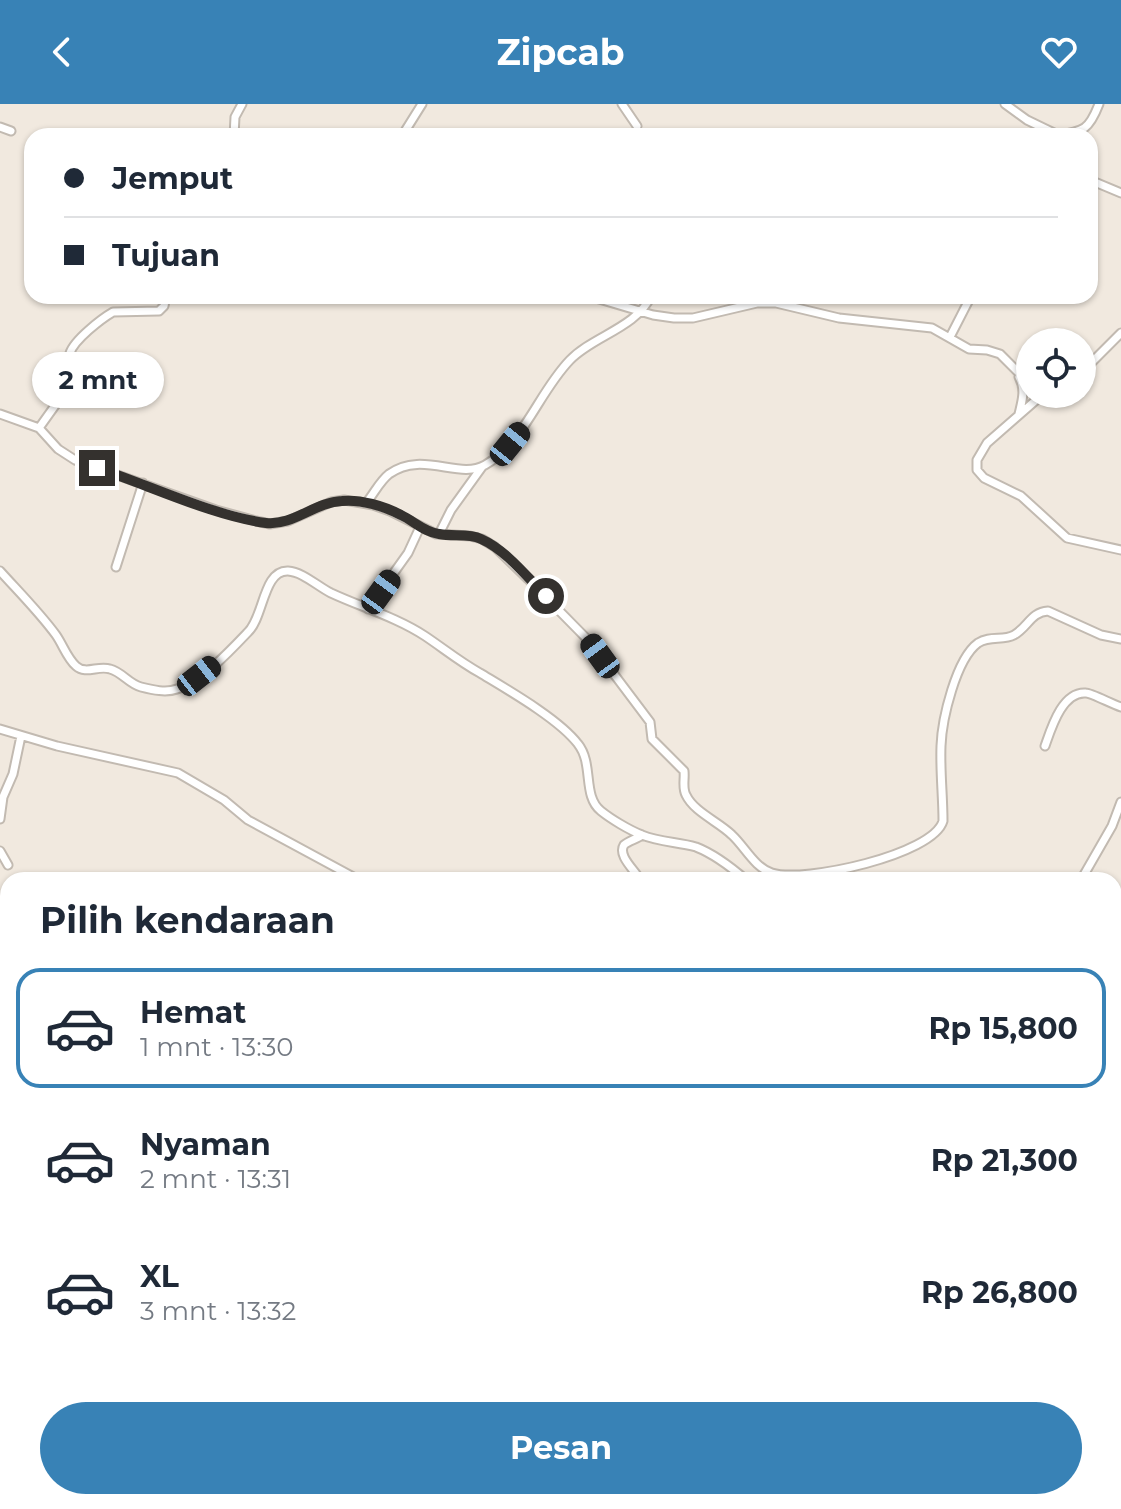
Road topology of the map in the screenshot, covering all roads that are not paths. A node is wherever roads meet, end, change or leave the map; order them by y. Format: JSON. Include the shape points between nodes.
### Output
{"nodes":[{"id":1,"x":242,"y":104,"type":"edge"},
{"id":2,"x":422,"y":104,"type":"edge"},
{"id":3,"x":622,"y":104,"type":"edge"},
{"id":4,"x":1005,"y":104,"type":"edge"},
{"id":5,"x":1099,"y":104,"type":"edge"},
{"id":6,"x":637,"y":126,"type":"dead end"},
{"id":7,"x":0,"y":127,"type":"edge"},
{"id":8,"x":234,"y":128,"type":"edge"},
{"id":9,"x":407,"y":128,"type":"edge"},
{"id":10,"x":1042,"y":128,"type":"edge"},
{"id":11,"x":1086,"y":128,"type":"edge"},
{"id":12,"x":11,"y":131,"type":"dead end"},
{"id":13,"x":1098,"y":183,"type":"edge"},
{"id":14,"x":1121,"y":193,"type":"edge"},
{"id":15,"x":164,"y":304,"type":"edge"},
{"id":16,"x":617,"y":304,"type":"edge"},
{"id":17,"x":646,"y":304,"type":"edge"},
{"id":18,"x":767,"y":304,"type":"edge"},
{"id":19,"x":780,"y":304,"type":"edge"},
{"id":20,"x":967,"y":304,"type":"edge"},
{"id":21,"x":641,"y":311,"type":"junction"},
{"id":22,"x":1121,"y":333,"type":"edge"},
{"id":23,"x":950,"y":337,"type":"junction"},
{"id":24,"x":1096,"y":358,"type":"edge"},
{"id":25,"x":1014,"y":368,"type":"joint"},
{"id":26,"x":1026,"y":408,"type":"edge"},
{"id":27,"x":0,"y":414,"type":"edge"},
{"id":28,"x":1019,"y":414,"type":"junction"},
{"id":29,"x":39,"y":428,"type":"junction"},
{"id":30,"x":482,"y":467,"type":"junction"},
{"id":31,"x":143,"y":483,"type":"junction"},
{"id":32,"x":366,"y":503,"type":"junction"},
{"id":33,"x":420,"y":527,"type":"junction"},
{"id":34,"x":439,"y":534,"type":"junction"},
{"id":35,"x":1121,"y":550,"type":"edge"},
{"id":36,"x":116,"y":567,"type":"dead end"},
{"id":37,"x":0,"y":571,"type":"edge"},
{"id":38,"x":368,"y":609,"type":"junction"},
{"id":39,"x":1121,"y":639,"type":"edge"},
{"id":40,"x":1121,"y":707,"type":"edge"},
{"id":41,"x":0,"y":729,"type":"edge"},
{"id":42,"x":21,"y":736,"type":"junction"},
{"id":43,"x":1045,"y":746,"type":"dead end"},
{"id":44,"x":1121,"y":802,"type":"edge"},
{"id":45,"x":1,"y":810,"type":"edge"},
{"id":46,"x":0,"y":819,"type":"edge"},
{"id":47,"x":642,"y":835,"type":"junction"},
{"id":48,"x":0,"y":851,"type":"edge"},
{"id":49,"x":8,"y":865,"type":"dead end"},
{"id":50,"x":344,"y":872,"type":"edge"},
{"id":51,"x":635,"y":872,"type":"edge"},
{"id":52,"x":736,"y":872,"type":"edge"},
{"id":53,"x":770,"y":872,"type":"edge"},
{"id":54,"x":840,"y":872,"type":"edge"},
{"id":55,"x":1086,"y":872,"type":"edge"}],
"edges":[{"from":1,"to":8,"type":"street"},
{"from":2,"to":9,"type":"street"},
{"from":3,"to":6,"type":"street"},
{"from":4,"to":10,"type":"street"},
{"from":5,"to":11,"type":"street"},
{"from":7,"to":12,"type":"street"},
{"from":13,"to":14,"type":"street"},
{"from":15,"to":29,"type":"street","via":[[159,311],[113,312],[75,343],[69,357],[69,386]]},
{"from":16,"to":21,"type":"street"},
{"from":17,"to":21,"type":"street"},
{"from":18,"to":21,"type":"street","via":[[693,318]]},
{"from":19,"to":23,"type":"street","via":[[839,318],[932,328]]},
{"from":20,"to":23,"type":"street"},
{"from":21,"to":30,"type":"street","via":[[568,362],[510,444]]},
{"from":22,"to":24,"type":"street"},
{"from":23,"to":25,"type":"street","via":[[969,349],[1000,354]]},
{"from":25,"to":28,"type":"street","via":[[1024,387]]},
{"from":26,"to":28,"type":"street"},
{"from":27,"to":29,"type":"street"},
{"from":28,"to":35,"type":"street","via":[[987,443],[977,470],[1021,496],[1067,538]]},
{"from":29,"to":31,"type":"street","via":[[65,455]]},
{"from":30,"to":32,"type":"street","via":[[418,464],[399,469],[381,481]]},
{"from":30,"to":34,"type":"street"},
{"from":31,"to":32,"type":"street","via":[[270,524],[331,502]]},
{"from":31,"to":36,"type":"street"},
{"from":32,"to":33,"type":"street"},
{"from":33,"to":34,"type":"street"},
{"from":33,"to":38,"type":"street"},
{"from":34,"to":53,"type":"street","via":[[470,536],[495,547],[563,612],[650,722],[652,739],[684,771],[688,799]]},
{"from":37,"to":38,"type":"street","via":[[78,668],[111,669],[139,687],[160,691],[185,686],[253,628],[275,574],[292,572]]},
{"from":38,"to":47,"type":"street","via":[[423,635],[571,735],[585,755],[593,802]]},
{"from":39,"to":54,"type":"street","via":[[1048,611],[1035,614],[1014,635],[977,644],[960,666],[941,742],[941,829],[911,848]]},
{"from":40,"to":43,"type":"street","via":[[1090,694],[1074,696],[1062,708]]},
{"from":41,"to":42,"type":"street"},
{"from":42,"to":45,"type":"street"},
{"from":42,"to":50,"type":"street","via":[[178,773],[260,827]]},
{"from":44,"to":55,"type":"street"},
{"from":45,"to":46,"type":"street"},
{"from":47,"to":51,"type":"street","via":[[623,849]]},
{"from":47,"to":52,"type":"street","via":[[697,848]]},
{"from":48,"to":49,"type":"street"}]}
